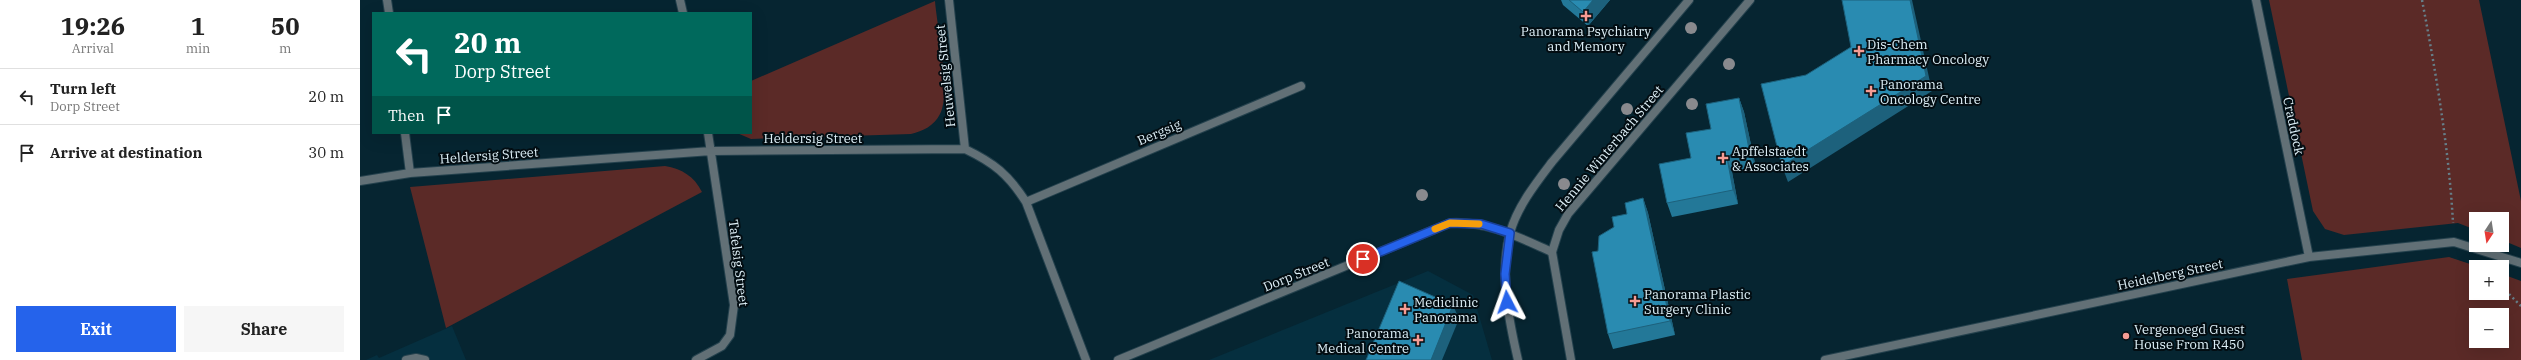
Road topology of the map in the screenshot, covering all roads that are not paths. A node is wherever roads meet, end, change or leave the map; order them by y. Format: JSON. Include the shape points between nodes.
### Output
{"nodes":[{"id":1,"x":387,"y":0,"type":"edge"},
{"id":2,"x":680,"y":0,"type":"edge"},
{"id":3,"x":949,"y":0,"type":"edge"},
{"id":4,"x":1688,"y":0,"type":"edge"},
{"id":5,"x":1750,"y":0,"type":"edge"},
{"id":6,"x":2256,"y":0,"type":"edge"},
{"id":7,"x":389,"y":12,"type":"edge"},
{"id":8,"x":683,"y":12,"type":"edge"},
{"id":9,"x":1301,"y":86,"type":"dead end"},
{"id":10,"x":405,"y":134,"type":"edge"},
{"id":11,"x":708,"y":134,"type":"edge"},
{"id":12,"x":965,"y":149,"type":"junction"},
{"id":13,"x":711,"y":151,"type":"junction"},
{"id":14,"x":410,"y":173,"type":"junction"},
{"id":15,"x":360,"y":182,"type":"edge"},
{"id":16,"x":1026,"y":202,"type":"junction"},
{"id":17,"x":1510,"y":233,"type":"junction"},
{"id":18,"x":1552,"y":252,"type":"junction"},
{"id":19,"x":2309,"y":257,"type":"junction"},
{"id":20,"x":2521,"y":263,"type":"edge"},
{"id":21,"x":406,"y":360,"type":"edge"},
{"id":22,"x":425,"y":360,"type":"edge"},
{"id":23,"x":696,"y":360,"type":"edge"},
{"id":24,"x":1086,"y":360,"type":"edge"},
{"id":25,"x":1118,"y":360,"type":"edge"},
{"id":26,"x":1518,"y":360,"type":"edge"},
{"id":27,"x":1571,"y":360,"type":"edge"},
{"id":28,"x":1825,"y":360,"type":"edge"}],
"edges":[{"from":1,"to":7,"type":"street"},
{"from":2,"to":8,"type":"street"},
{"from":3,"to":12,"type":"street","name":"Heuwelsig Street"},
{"from":4,"to":17,"type":"street","via":[[1552,162],[1533,188]]},
{"from":5,"to":18,"type":"street","name":"Hennie Winterbach Street","via":[[1568,214],[1559,230]]},
{"from":6,"to":19,"type":"street","name":"Craddock"},
{"from":9,"to":16,"type":"street","name":"Bergsig"},
{"from":10,"to":14,"type":"street"},
{"from":11,"to":13,"type":"street","name":"Tafelsig Street"},
{"from":12,"to":13,"type":"street","name":"Heldersig Street"},
{"from":12,"to":16,"type":"street","name":"Heldersig Street","via":[[996,165],[1013,182]]},
{"from":13,"to":14,"type":"street","name":"Heldersig Street"},
{"from":13,"to":23,"type":"street","name":"Tafelsig Street","via":[[734,305],[733,320],[730,335],[722,346]]},
{"from":14,"to":15,"type":"street","name":"Heldersig Street"},
{"from":16,"to":24,"type":"street","name":"Heldersig Street"},
{"from":17,"to":18,"type":"street","name":"Dorp Street"},
{"from":17,"to":25,"type":"street","name":"Dorp Street","via":[[1481,224],[1450,223]]},
{"from":17,"to":26,"type":"street","via":[[1505,274],[1508,316]]},
{"from":18,"to":27,"type":"street","name":"Hennie Winterbach Street"},
{"from":19,"to":20,"type":"street","name":"Heidelberg Street","via":[[2454,242]]},
{"from":19,"to":28,"type":"street","name":"Heidelberg Street"},
{"from":21,"to":22,"type":"street"}]}
